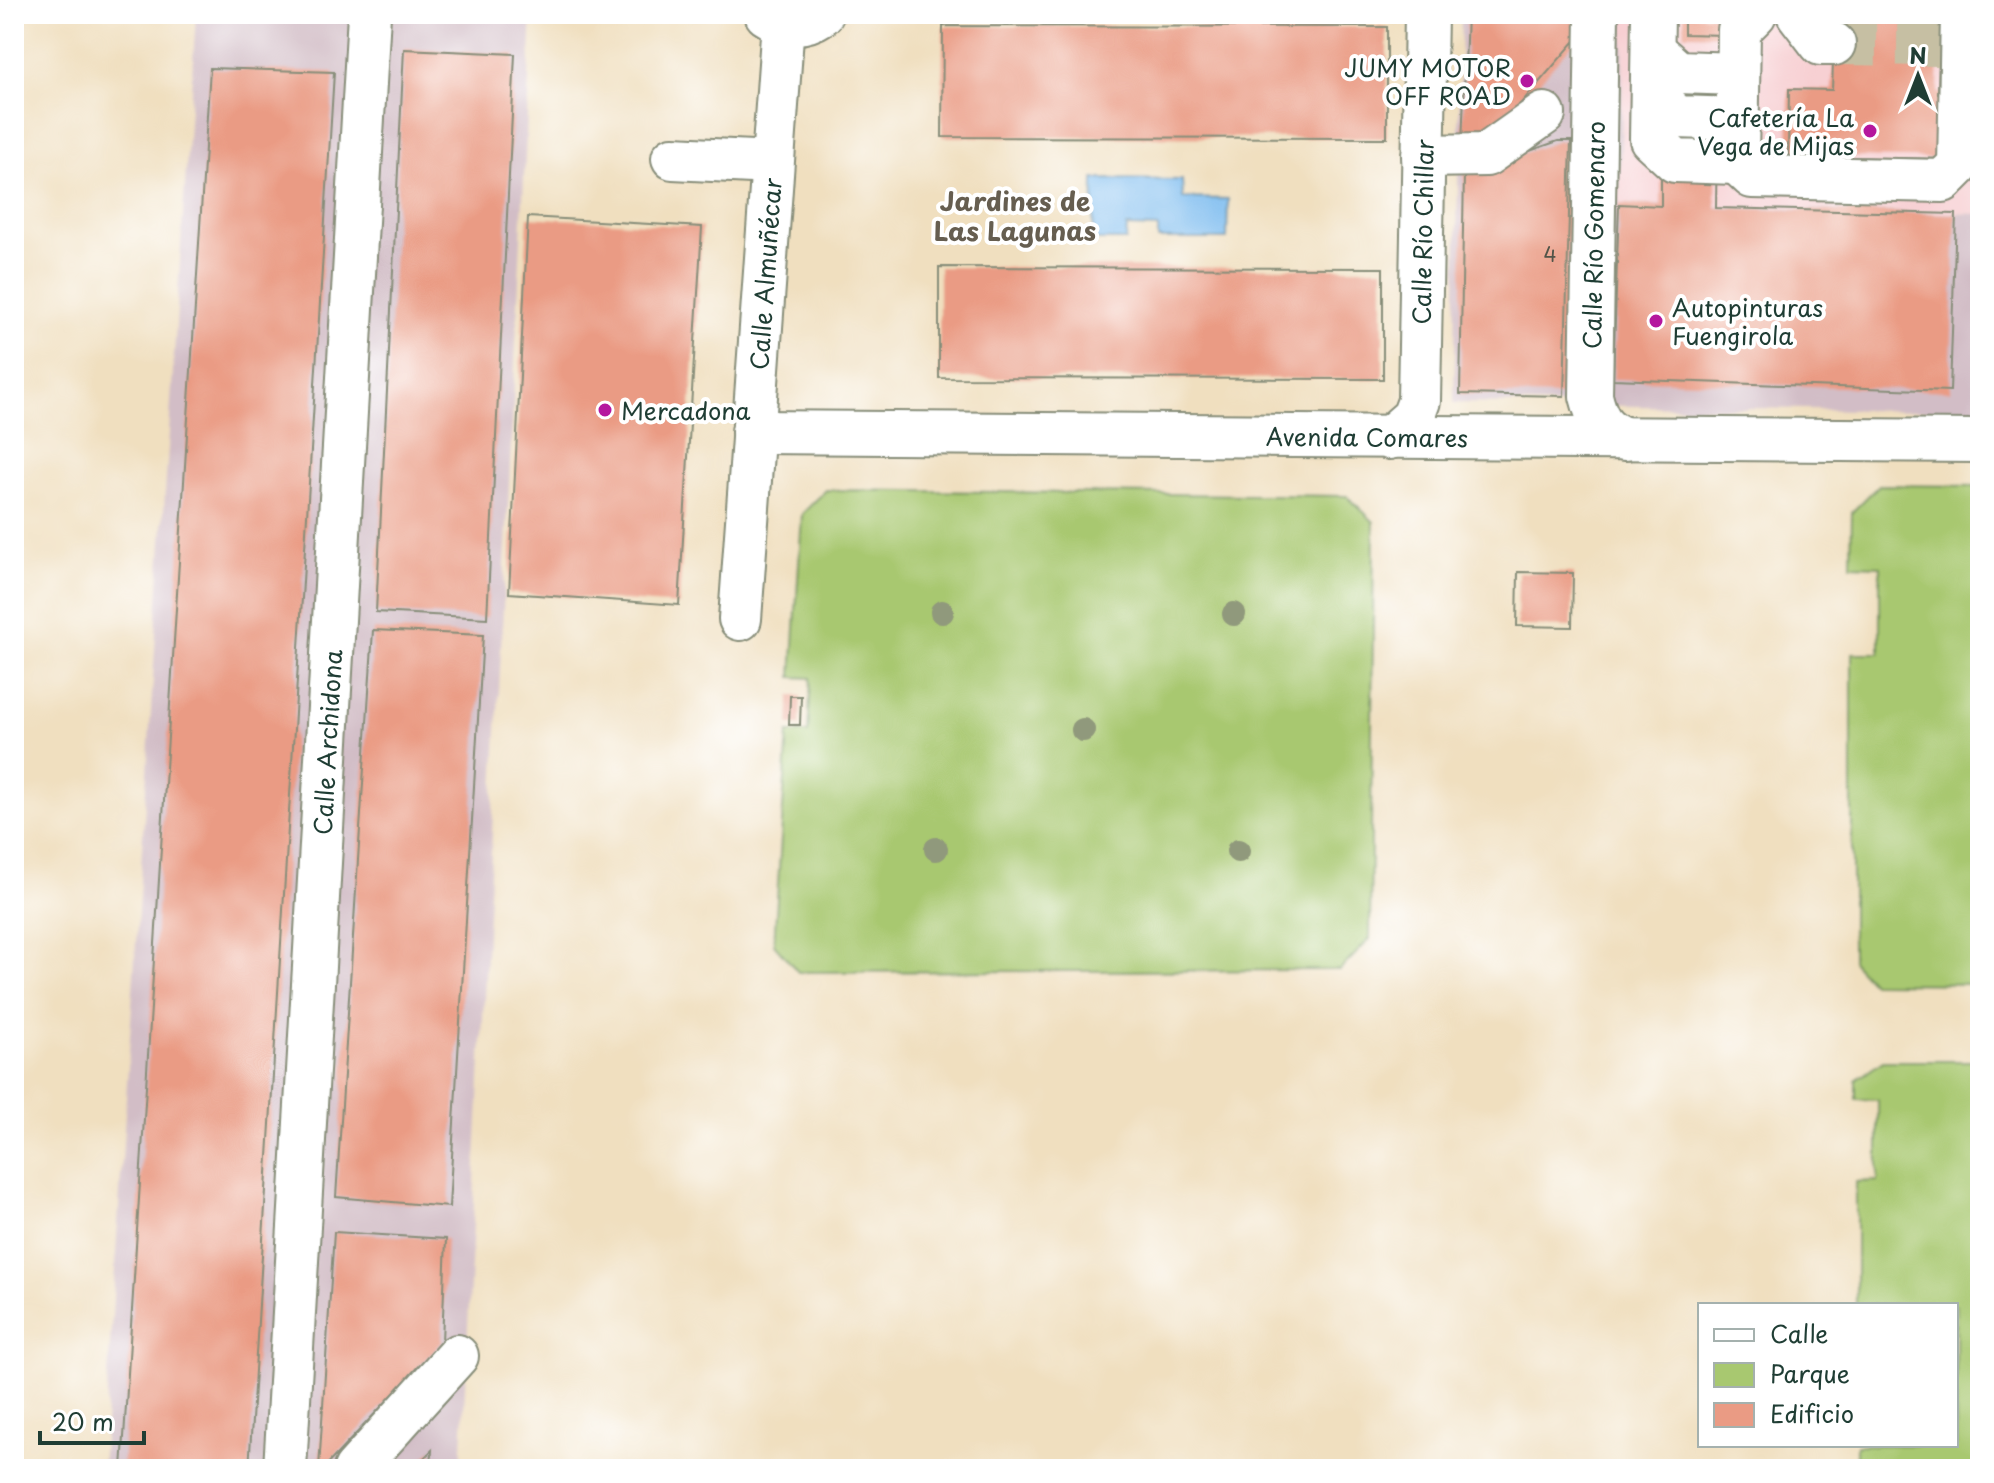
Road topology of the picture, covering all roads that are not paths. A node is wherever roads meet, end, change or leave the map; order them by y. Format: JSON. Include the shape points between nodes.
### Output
{"nodes":[{"id":1,"x":369,"y":14,"type":"edge"},
{"id":2,"x":1426,"y":14,"type":"edge"},
{"id":3,"x":1597,"y":14,"type":"edge"},
{"id":4,"x":1755,"y":14,"type":"edge"},
{"id":5,"x":1798,"y":14,"type":"edge"},
{"id":6,"x":790,"y":17,"type":"edge"},
{"id":7,"x":1954,"y":30,"type":"edge"},
{"id":8,"x":1834,"y":44,"type":"tunnel mouth"},
{"id":9,"x":1653,"y":69,"type":"edge"},
{"id":10,"x":1544,"y":114,"type":"dead end"},
{"id":11,"x":1737,"y":118,"type":"junction"},
{"id":12,"x":1423,"y":156,"type":"junction"},
{"id":13,"x":673,"y":158,"type":"dead end"},
{"id":14,"x":772,"y":163,"type":"junction"},
{"id":15,"x":753,"y":432,"type":"junction"},
{"id":16,"x":1389,"y":438,"type":"junction"},
{"id":17,"x":1625,"y":439,"type":"junction"},
{"id":18,"x":1980,"y":441,"type":"edge"},
{"id":19,"x":740,"y":619,"type":"dead end"},
{"id":20,"x":457,"y":1356,"type":"dead end"},
{"id":21,"x":285,"y":1469,"type":"edge"},
{"id":22,"x":355,"y":1469,"type":"edge"}],
"edges":[{"from":1,"to":21,"type":"street","name":"Calle Archidona"},
{"from":2,"to":12,"type":"street","name":"Calle Río Chillar"},
{"from":3,"to":17,"type":"street","name":"Calle Río Gomenaro","via":[[1591,396],[1606,431]]},
{"from":4,"to":11,"type":"street","via":[[1739,30]]},
{"from":5,"to":8,"type":"street","via":[[1821,44]]},
{"from":6,"to":14,"type":"street","name":"Calle Almuñécar"},
{"from":7,"to":11,"type":"street","via":[[1959,165],[1943,181],[1752,177]]},
{"from":9,"to":11,"type":"street","via":[[1678,72]]},
{"from":9,"to":11,"type":"street","via":[[1678,137]]},
{"from":10,"to":12,"type":"street","via":[[1486,155]]},
{"from":12,"to":16,"type":"street","name":"Calle Río Chillar","via":[[1419,401],[1413,417]]},
{"from":13,"to":14,"type":"street"},
{"from":14,"to":15,"type":"street","name":"Calle Almuñécar"},
{"from":15,"to":16,"type":"street","name":"Avenida Comares"},
{"from":15,"to":19,"type":"street","name":"Calle Almuñécar"},
{"from":16,"to":17,"type":"street","name":"Avenida Comares"},
{"from":17,"to":18,"type":"street","name":"Avenida Comares"},
{"from":20,"to":22,"type":"street"}]}
